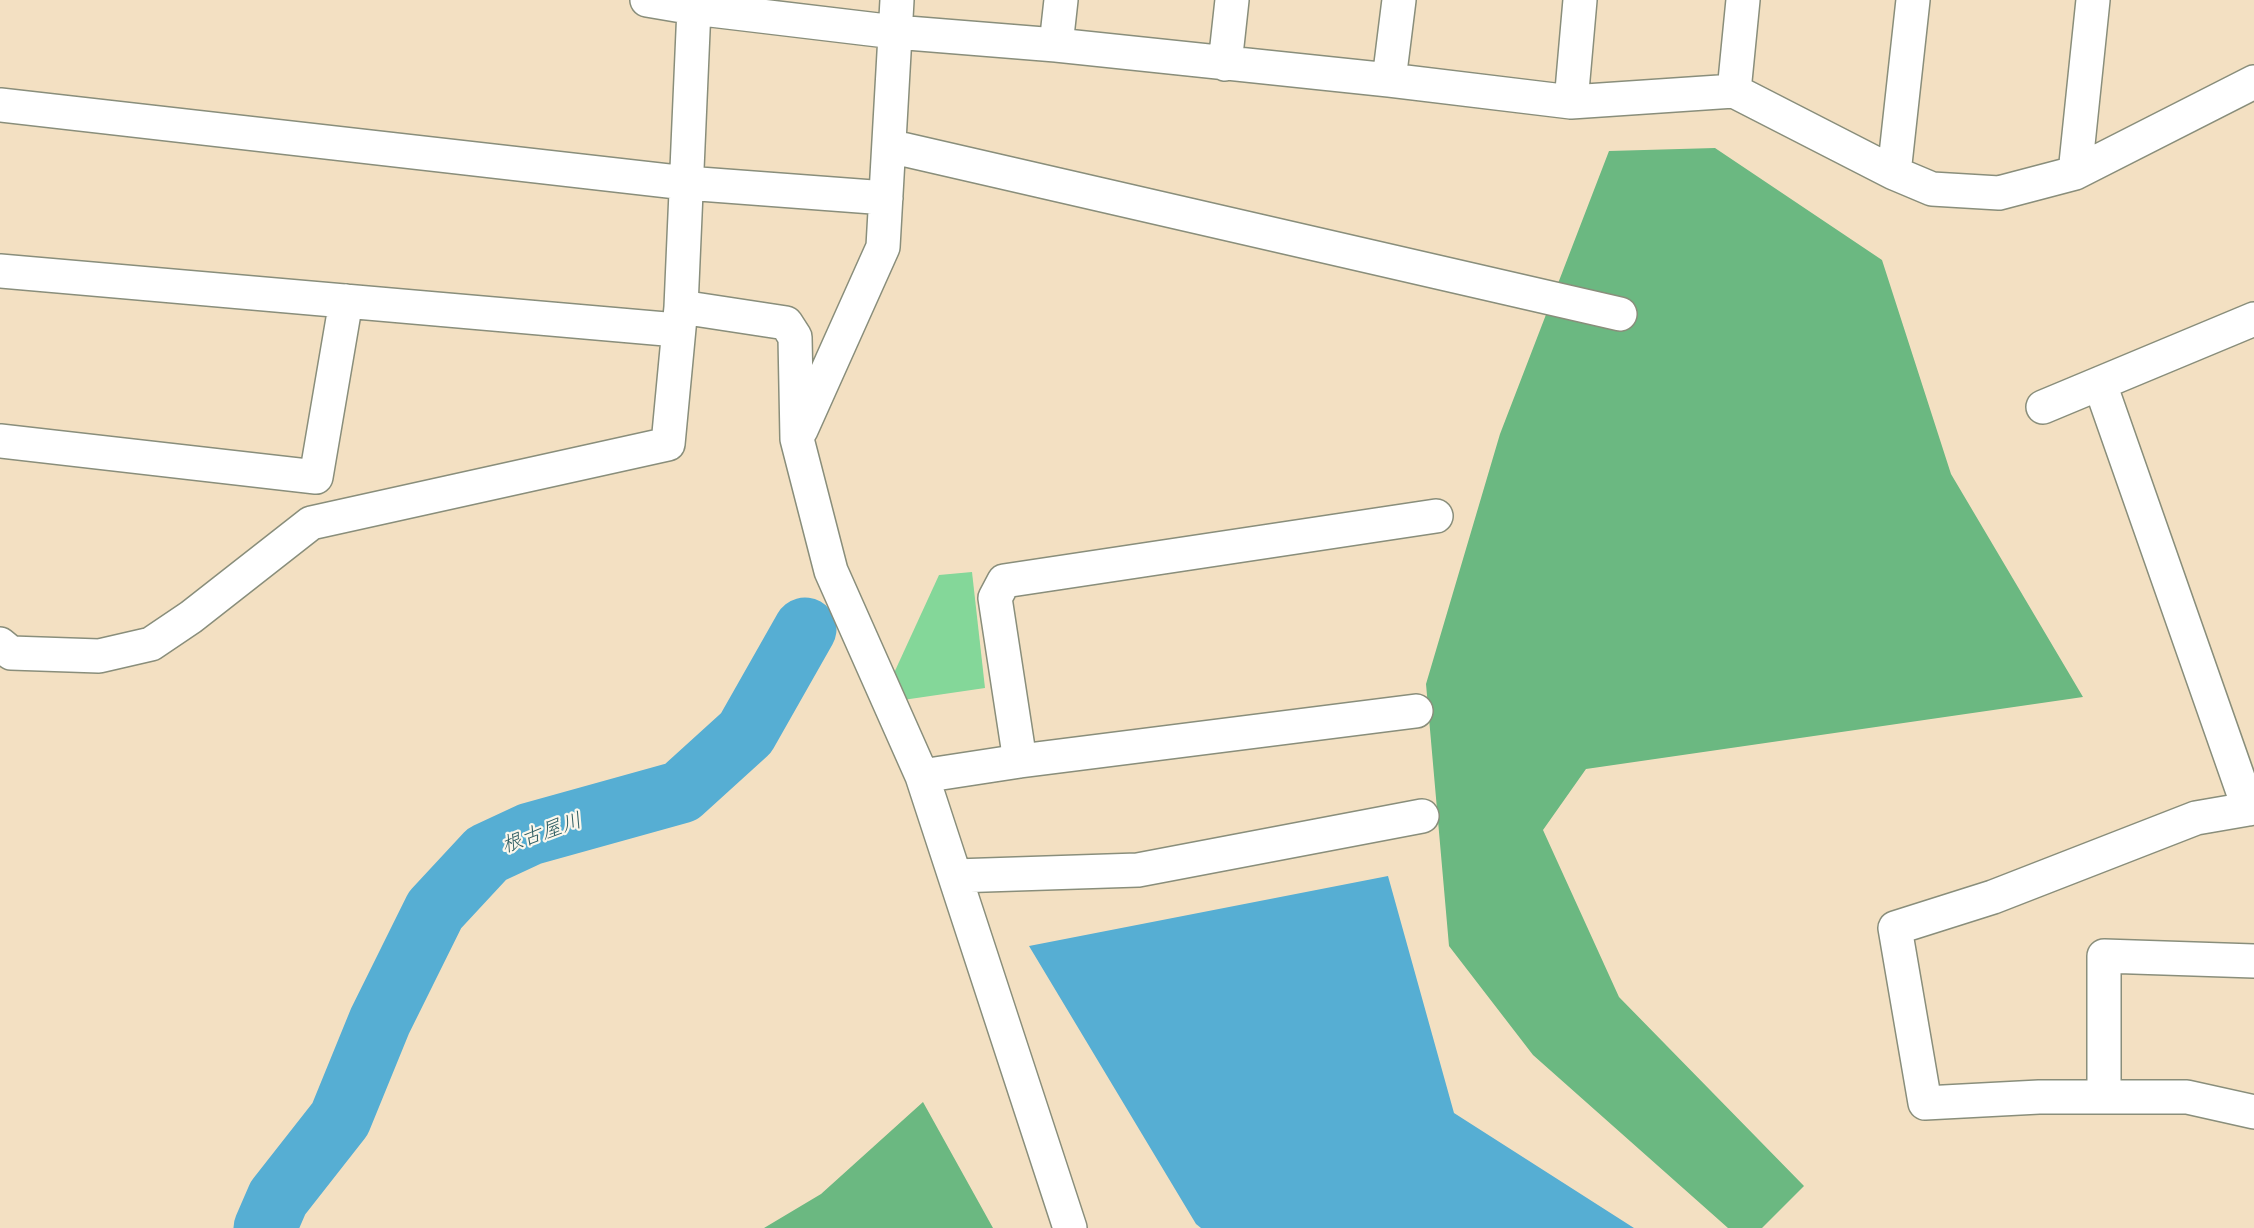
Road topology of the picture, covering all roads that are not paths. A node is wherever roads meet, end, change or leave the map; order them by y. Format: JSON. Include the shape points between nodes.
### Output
{"nodes":[{"id":1,"x":647,"y":0,"type":"edge"},
{"id":2,"x":897,"y":0,"type":"edge"},
{"id":3,"x":1061,"y":0,"type":"edge"},
{"id":4,"x":1232,"y":0,"type":"edge"},
{"id":5,"x":1399,"y":0,"type":"edge"},
{"id":6,"x":1580,"y":0,"type":"edge"},
{"id":7,"x":1743,"y":0,"type":"edge"},
{"id":8,"x":1913,"y":0,"type":"edge"},
{"id":9,"x":2093,"y":0,"type":"edge"},
{"id":10,"x":694,"y":8,"type":"junction"},
{"id":11,"x":895,"y":32,"type":"junction"},
{"id":12,"x":1056,"y":45,"type":"junction"},
{"id":13,"x":1225,"y":64,"type":"junction"},
{"id":14,"x":1389,"y":80,"type":"junction"},
{"id":15,"x":2254,"y":82,"type":"edge"},
{"id":16,"x":1734,"y":91,"type":"junction"},
{"id":17,"x":1571,"y":102,"type":"junction"},
{"id":18,"x":0,"y":105,"type":"edge"},
{"id":19,"x":889,"y":146,"type":"junction"},
{"id":20,"x":1894,"y":174,"type":"junction"},
{"id":21,"x":2075,"y":174,"type":"junction"},
{"id":22,"x":686,"y":183,"type":"junction"},
{"id":23,"x":886,"y":198,"type":"junction"},
{"id":24,"x":0,"y":271,"type":"edge"},
{"id":25,"x":346,"y":301,"type":"junction"},
{"id":26,"x":1620,"y":314,"type":"dead end"},
{"id":27,"x":679,"y":319,"type":"junction"},
{"id":28,"x":2254,"y":319,"type":"edge"},
{"id":29,"x":2100,"y":384,"type":"junction"},
{"id":30,"x":2043,"y":407,"type":"dead end"},
{"id":31,"x":797,"y":439,"type":"junction"},
{"id":32,"x":0,"y":441,"type":"edge"},
{"id":33,"x":1436,"y":516,"type":"dead end"},
{"id":34,"x":0,"y":644,"type":"edge"},
{"id":35,"x":1416,"y":711,"type":"dead end"},
{"id":36,"x":1020,"y":760,"type":"junction"},
{"id":37,"x":922,"y":776,"type":"junction"},
{"id":38,"x":2251,"y":809,"type":"edge"},
{"id":39,"x":1422,"y":816,"type":"dead end"},
{"id":40,"x":955,"y":876,"type":"junction"},
{"id":41,"x":2254,"y":961,"type":"edge"},
{"id":42,"x":2104,"y":1097,"type":"junction"},
{"id":43,"x":2254,"y":1113,"type":"edge"},
{"id":44,"x":1070,"y":1228,"type":"edge"}],
"edges":[{"from":1,"to":10,"type":"street"},
{"from":2,"to":11,"type":"street"},
{"from":3,"to":12,"type":"street"},
{"from":4,"to":13,"type":"street"},
{"from":5,"to":14,"type":"street"},
{"from":6,"to":17,"type":"street"},
{"from":7,"to":16,"type":"street"},
{"from":8,"to":20,"type":"street"},
{"from":9,"to":21,"type":"street"},
{"from":10,"to":11,"type":"street"},
{"from":10,"to":22,"type":"street"},
{"from":11,"to":12,"type":"street"},
{"from":11,"to":19,"type":"street"},
{"from":12,"to":13,"type":"street"},
{"from":13,"to":14,"type":"street"},
{"from":14,"to":17,"type":"street"},
{"from":15,"to":21,"type":"street"},
{"from":16,"to":17,"type":"street"},
{"from":16,"to":20,"type":"street"},
{"from":18,"to":22,"type":"street"},
{"from":19,"to":23,"type":"street"},
{"from":19,"to":26,"type":"street"},
{"from":20,"to":21,"type":"street","via":[[1932,189],[1999,193]]},
{"from":22,"to":23,"type":"street"},
{"from":22,"to":27,"type":"street"},
{"from":23,"to":31,"type":"street","via":[[884,247]]},
{"from":24,"to":25,"type":"street"},
{"from":25,"to":27,"type":"street"},
{"from":25,"to":32,"type":"street","via":[[316,477]]},
{"from":27,"to":31,"type":"street","via":[[786,323],[795,337]]},
{"from":27,"to":34,"type":"street","via":[[668,444],[311,523],[152,644],[99,657],[11,653]]},
{"from":28,"to":29,"type":"street"},
{"from":29,"to":30,"type":"street"},
{"from":29,"to":38,"type":"street"},
{"from":31,"to":37,"type":"street","via":[[831,571]]},
{"from":33,"to":36,"type":"street","via":[[1004,581],[995,598]]},
{"from":35,"to":36,"type":"street"},
{"from":36,"to":37,"type":"street"},
{"from":37,"to":40,"type":"street"},
{"from":38,"to":42,"type":"street","via":[[2196,818],[1994,897],[1895,928],[1925,1103]]},
{"from":39,"to":40,"type":"street","via":[[1138,870]]},
{"from":40,"to":44,"type":"street"},
{"from":41,"to":42,"type":"street","via":[[2104,956]]},
{"from":42,"to":43,"type":"street","via":[[2187,1097]]}]}
